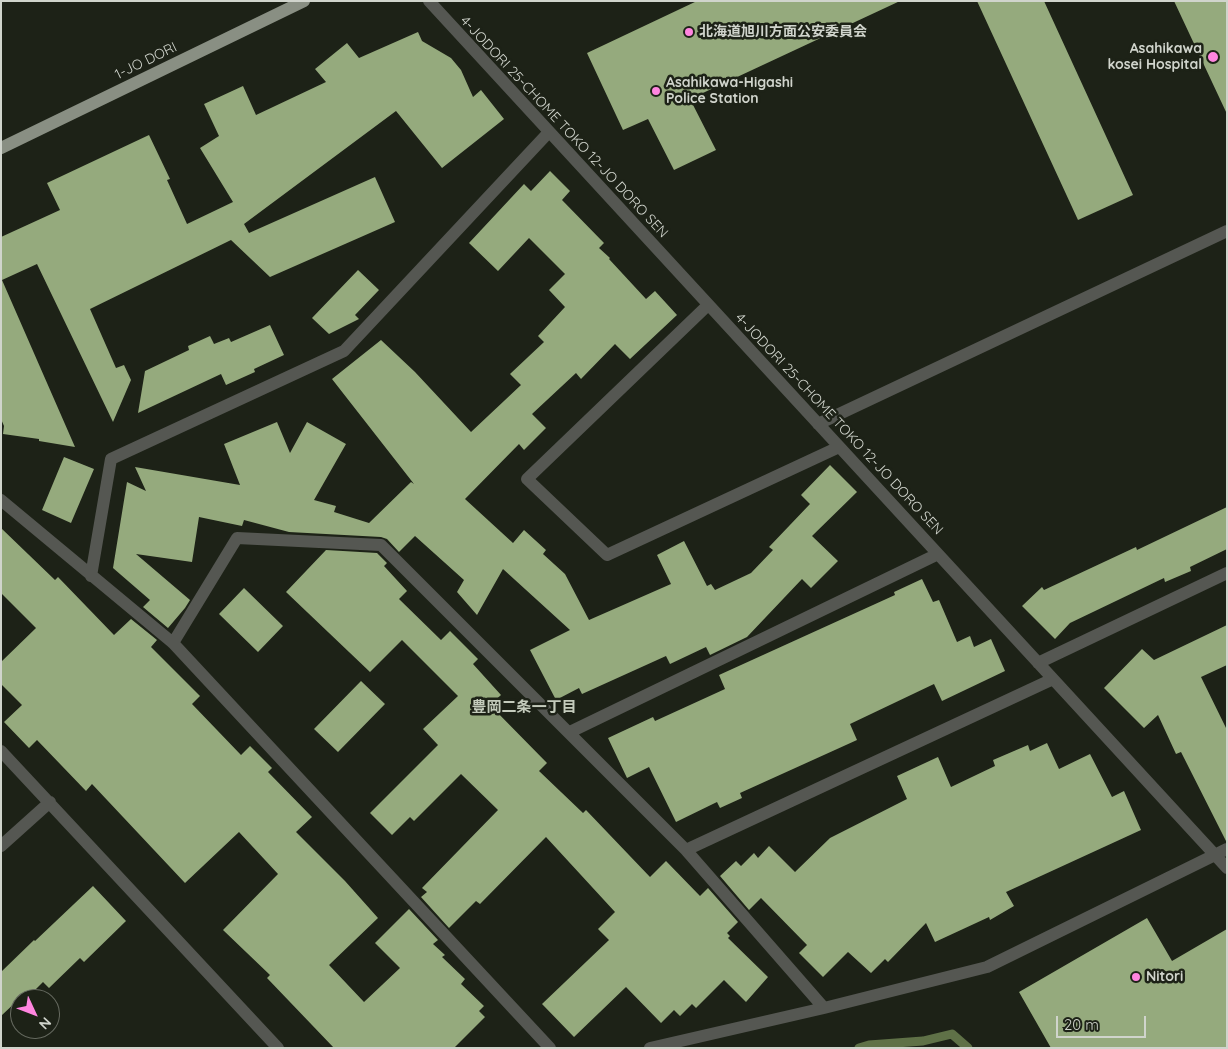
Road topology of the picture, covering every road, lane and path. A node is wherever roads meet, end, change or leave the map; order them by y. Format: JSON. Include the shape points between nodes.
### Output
{"nodes":[{"id":1,"x":304,"y":1,"type":"edge"},
{"id":2,"x":428,"y":1,"type":"edge"},
{"id":3,"x":549,"y":132,"type":"junction"},
{"id":4,"x":1,"y":148,"type":"edge"},
{"id":5,"x":1227,"y":231,"type":"edge"},
{"id":6,"x":708,"y":305,"type":"junction"},
{"id":7,"x":818,"y":424,"type":"junction"},
{"id":8,"x":839,"y":447,"type":"junction"},
{"id":9,"x":1,"y":500,"type":"edge"},
{"id":10,"x":938,"y":554,"type":"junction"},
{"id":11,"x":1227,"y":574,"type":"edge"},
{"id":12,"x":91,"y":576,"type":"junction"},
{"id":13,"x":173,"y":643,"type":"junction"},
{"id":14,"x":1038,"y":663,"type":"junction"},
{"id":15,"x":1053,"y":679,"type":"junction"},
{"id":16,"x":570,"y":732,"type":"junction"},
{"id":17,"x":1,"y":751,"type":"edge"},
{"id":18,"x":50,"y":802,"type":"junction"},
{"id":19,"x":1,"y":846,"type":"edge"},
{"id":20,"x":1227,"y":849,"type":"edge"},
{"id":21,"x":686,"y":850,"type":"junction"},
{"id":22,"x":1215,"y":855,"type":"junction"},
{"id":23,"x":1227,"y":868,"type":"edge"},
{"id":24,"x":824,"y":1008,"type":"junction"},
{"id":25,"x":278,"y":1048,"type":"edge"},
{"id":26,"x":550,"y":1048,"type":"edge"},
{"id":27,"x":650,"y":1048,"type":"edge"}],
"edges":[{"from":1,"to":4,"type":"main road","name":"1-JO DORI"},
{"from":2,"to":3,"type":"street","name":"4-JODORI 25-CHOME TOKO 12-JO DORO SEN"},
{"from":3,"to":6,"type":"street","name":"4-JODORI 25-CHOME TOKO 12-JO DORO SEN"},
{"from":3,"to":12,"type":"street","via":[[344,351],[111,459]]},
{"from":5,"to":7,"type":"street"},
{"from":6,"to":7,"type":"street","name":"4-JODORI 25-CHOME TOKO 12-JO DORO SEN"},
{"from":6,"to":8,"type":"street","via":[[527,478],[607,555]]},
{"from":7,"to":8,"type":"street","name":"4-JODORI 25-CHOME TOKO 12-JO DORO SEN"},
{"from":8,"to":10,"type":"street","name":"4-JODORI 25-CHOME TOKO 12-JO DORO SEN"},
{"from":9,"to":12,"type":"street"},
{"from":10,"to":14,"type":"street","name":"4-JODORI 25-CHOME TOKO 12-JO DORO SEN"},
{"from":10,"to":16,"type":"street"},
{"from":11,"to":14,"type":"street"},
{"from":12,"to":13,"type":"street"},
{"from":13,"to":16,"type":"street","via":[[237,538],[381,545]]},
{"from":13,"to":26,"type":"street"},
{"from":14,"to":15,"type":"street","name":"4-JODORI 25-CHOME TOKO 12-JO DORO SEN"},
{"from":15,"to":21,"type":"street"},
{"from":15,"to":22,"type":"street","name":"4-JODORI 25-CHOME TOKO 12-JO DORO SEN"},
{"from":16,"to":21,"type":"street"},
{"from":17,"to":18,"type":"street"},
{"from":18,"to":19,"type":"street"},
{"from":18,"to":25,"type":"street"},
{"from":20,"to":22,"type":"street"},
{"from":21,"to":24,"type":"street"},
{"from":22,"to":23,"type":"street","name":"4-JODORI 25-CHOME TOKO 12-JO DORO SEN"},
{"from":22,"to":24,"type":"street","via":[[987,967]]},
{"from":24,"to":27,"type":"street"}]}
